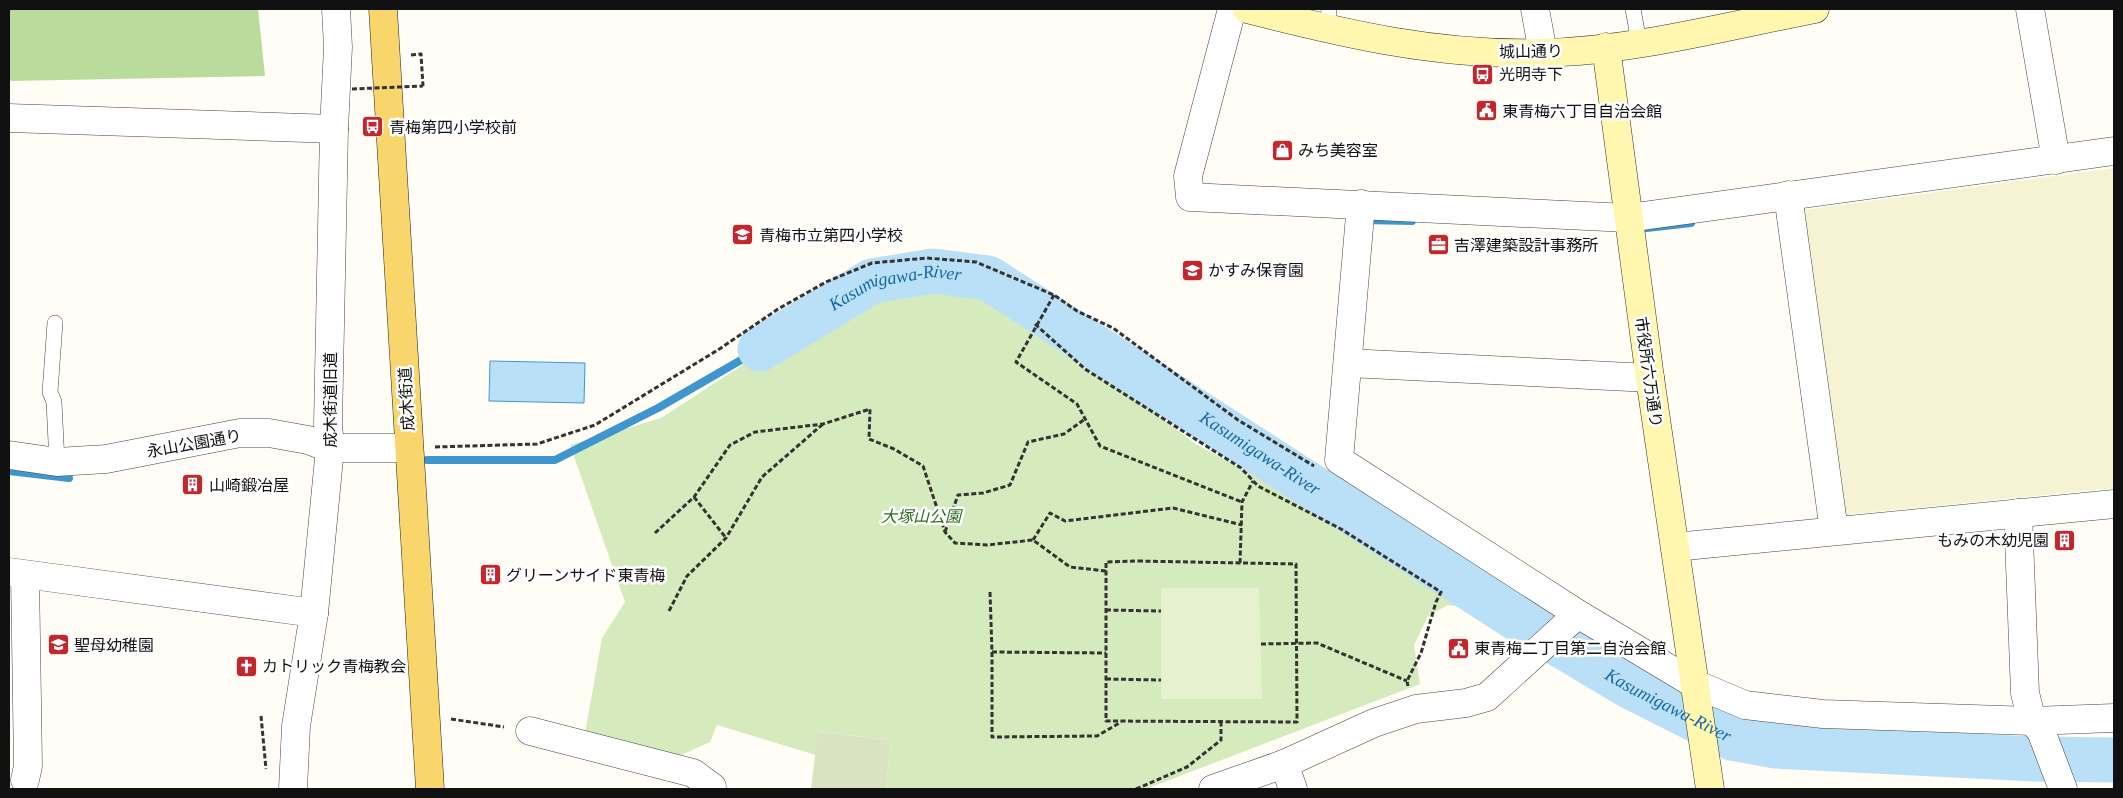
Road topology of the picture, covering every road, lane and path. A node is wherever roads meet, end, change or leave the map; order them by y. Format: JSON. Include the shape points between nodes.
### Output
{"nodes":[{"id":1,"x":336,"y":9,"type":"edge"},
{"id":2,"x":384,"y":9,"type":"edge"},
{"id":3,"x":1232,"y":9,"type":"edge"},
{"id":4,"x":1247,"y":9,"type":"edge"},
{"id":5,"x":1535,"y":9,"type":"edge"},
{"id":6,"x":1633,"y":9,"type":"edge"},
{"id":7,"x":1815,"y":9,"type":"edge"},
{"id":8,"x":2030,"y":9,"type":"edge"},
{"id":9,"x":1328,"y":19,"type":"edge"},
{"id":10,"x":1639,"y":42,"type":"junction"},
{"id":11,"x":1606,"y":47,"type":"junction"},
{"id":12,"x":1543,"y":53,"type":"junction"},
{"id":13,"x":411,"y":54,"type":"dead end"},
{"id":14,"x":352,"y":89,"type":"dead end"},
{"id":15,"x":9,"y":118,"type":"edge"},
{"id":16,"x":334,"y":129,"type":"junction"},
{"id":17,"x":2114,"y":152,"type":"edge"},
{"id":18,"x":2056,"y":160,"type":"junction"},
{"id":19,"x":1788,"y":196,"type":"junction"},
{"id":20,"x":1361,"y":212,"type":"junction"},
{"id":21,"x":1630,"y":228,"type":"junction"},
{"id":22,"x":1054,"y":295,"type":"junction"},
{"id":23,"x":55,"y":324,"type":"dead end"},
{"id":24,"x":1035,"y":324,"type":"junction"},
{"id":25,"x":1348,"y":363,"type":"junction"},
{"id":26,"x":1650,"y":378,"type":"junction"},
{"id":27,"x":1085,"y":419,"type":"junction"},
{"id":28,"x":823,"y":424,"type":"junction"},
{"id":29,"x":330,"y":448,"type":"junction"},
{"id":30,"x":409,"y":448,"type":"junction"},
{"id":31,"x":9,"y":455,"type":"edge"},
{"id":32,"x":57,"y":462,"type":"junction"},
{"id":33,"x":1318,"y":468,"type":"dead end"},
{"id":34,"x":1253,"y":481,"type":"junction"},
{"id":35,"x":694,"y":497,"type":"junction"},
{"id":36,"x":1242,"y":502,"type":"junction"},
{"id":37,"x":2114,"y":504,"type":"edge"},
{"id":38,"x":2018,"y":513,"type":"junction"},
{"id":39,"x":1242,"y":525,"type":"junction"},
{"id":40,"x":1834,"y":531,"type":"junction"},
{"id":41,"x":945,"y":532,"type":"junction"},
{"id":42,"x":655,"y":533,"type":"dead end"},
{"id":43,"x":726,"y":538,"type":"junction"},
{"id":44,"x":1033,"y":540,"type":"junction"},
{"id":45,"x":1675,"y":547,"type":"junction"},
{"id":46,"x":1240,"y":563,"type":"junction"},
{"id":47,"x":1106,"y":571,"type":"junction"},
{"id":48,"x":17,"y":578,"type":"edge"},
{"id":49,"x":990,"y":592,"type":"dead end"},
{"id":50,"x":1106,"y":610,"type":"junction"},
{"id":51,"x":669,"y":611,"type":"dead end"},
{"id":52,"x":1161,"y":611,"type":"dead end"},
{"id":53,"x":314,"y":613,"type":"junction"},
{"id":54,"x":1574,"y":618,"type":"junction"},
{"id":55,"x":1296,"y":643,"type":"junction"},
{"id":56,"x":1261,"y":644,"type":"dead end"},
{"id":57,"x":992,"y":652,"type":"junction"},
{"id":58,"x":1106,"y":653,"type":"junction"},
{"id":59,"x":1106,"y":679,"type":"junction"},
{"id":60,"x":1161,"y":680,"type":"dead end"},
{"id":61,"x":1694,"y":689,"type":"junction"},
{"id":62,"x":18,"y":708,"type":"edge"},
{"id":63,"x":261,"y":716,"type":"dead end"},
{"id":64,"x":448,"y":718,"type":"dead end"},
{"id":65,"x":2114,"y":718,"type":"edge"},
{"id":66,"x":1122,"y":722,"type":"junction"},
{"id":67,"x":1221,"y":722,"type":"junction"},
{"id":68,"x":2037,"y":726,"type":"junction"},
{"id":69,"x":530,"y":731,"type":"joint"},
{"id":70,"x":266,"y":771,"type":"dead end"},
{"id":71,"x":1288,"y":777,"type":"edge"},
{"id":72,"x":2058,"y":777,"type":"edge"},
{"id":73,"x":20,"y":783,"type":"edge"},
{"id":74,"x":293,"y":789,"type":"edge"},
{"id":75,"x":430,"y":789,"type":"edge"},
{"id":76,"x":712,"y":789,"type":"edge"},
{"id":77,"x":1136,"y":789,"type":"edge"},
{"id":78,"x":1212,"y":789,"type":"edge"},
{"id":79,"x":1710,"y":789,"type":"edge"}],
"edges":[{"from":1,"to":16,"type":"street","name":"成木街道旧道","via":[[338,47]]},
{"from":2,"to":30,"type":"main road","name":"成木街道"},
{"from":3,"to":20,"type":"street","via":[[1188,176],[1190,197]]},
{"from":4,"to":9,"type":"street","name":"城山通り"},
{"from":5,"to":12,"type":"street"},
{"from":6,"to":10,"type":"lane"},
{"from":7,"to":10,"type":"street","name":"城山通り"},
{"from":8,"to":18,"type":"street"},
{"from":9,"to":12,"type":"street","name":"城山通り","via":[[1380,41],[1433,49]]},
{"from":10,"to":11,"type":"street","name":"城山通り"},
{"from":11,"to":12,"type":"street","name":"城山通り"},
{"from":11,"to":21,"type":"street","name":"市役所六万通り"},
{"from":13,"to":14,"type":"path","bridge":true,"via":[[421,54],[422,86]]},
{"from":15,"to":16,"type":"street"},
{"from":16,"to":29,"type":"street","name":"成木街道旧道"},
{"from":17,"to":18,"type":"street"},
{"from":18,"to":19,"type":"street"},
{"from":19,"to":21,"type":"street"},
{"from":19,"to":40,"type":"street"},
{"from":20,"to":21,"type":"street"},
{"from":20,"to":25,"type":"street"},
{"from":21,"to":26,"type":"street","name":"市役所六万通り"},
{"from":22,"to":24,"type":"path"},
{"from":22,"to":30,"type":"path","via":[[976,262],[927,258],[872,263],[826,282],[778,308],[595,425],[537,444]]},
{"from":22,"to":33,"type":"path","via":[[1077,311],[1113,328],[1238,420]]},
{"from":23,"to":32,"type":"lane","via":[[50,392],[54,402]]},
{"from":24,"to":27,"type":"path","via":[[1016,362],[1077,404]]},
{"from":24,"to":34,"type":"path","via":[[1085,369],[1241,468]]},
{"from":25,"to":26,"type":"street"},
{"from":25,"to":54,"type":"street","via":[[1339,460]]},
{"from":26,"to":45,"type":"street","name":"市役所六万通り"},
{"from":27,"to":36,"type":"path","via":[[1100,446]]},
{"from":27,"to":41,"type":"path","via":[[1064,434],[1028,442],[1010,485],[983,493],[958,495]]},
{"from":28,"to":35,"type":"path","via":[[755,432],[730,445]]},
{"from":28,"to":41,"type":"path","via":[[870,409],[869,439],[923,466]]},
{"from":28,"to":43,"type":"path","via":[[762,477]]},
{"from":29,"to":30,"type":"street","name":"永山公園通り"},
{"from":29,"to":32,"type":"street","name":"永山公園通り","via":[[308,440],[269,433],[240,433],[106,459]]},
{"from":29,"to":53,"type":"street","name":"成木街道旧道"},
{"from":30,"to":75,"type":"main road","name":"成木街道"},
{"from":31,"to":32,"type":"street","name":"永山公園通り"},
{"from":34,"to":36,"type":"path"},
{"from":34,"to":55,"type":"path","via":[[1341,529],[1442,592],[1421,653],[1407,681],[1317,643]]},
{"from":35,"to":42,"type":"path"},
{"from":35,"to":43,"type":"path"},
{"from":36,"to":39,"type":"path"},
{"from":37,"to":38,"type":"street"},
{"from":38,"to":40,"type":"street"},
{"from":38,"to":68,"type":"street","via":[[2025,693]]},
{"from":39,"to":44,"type":"path","via":[[1173,508],[1065,521],[1050,513]]},
{"from":39,"to":46,"type":"path"},
{"from":40,"to":45,"type":"street"},
{"from":41,"to":44,"type":"path","via":[[955,543],[987,545]]},
{"from":43,"to":51,"type":"path","via":[[687,576]]},
{"from":44,"to":47,"type":"path","via":[[1070,567]]},
{"from":45,"to":61,"type":"street","name":"市役所六万通り"},
{"from":46,"to":47,"type":"path","via":[[1106,562]]},
{"from":46,"to":55,"type":"path","via":[[1296,564]]},
{"from":47,"to":50,"type":"path"},
{"from":48,"to":53,"type":"street"},
{"from":48,"to":62,"type":"street"},
{"from":49,"to":57,"type":"path"},
{"from":50,"to":52,"type":"path"},
{"from":50,"to":58,"type":"path"},
{"from":53,"to":74,"type":"street","name":"成木街道旧道","via":[[296,726]]},
{"from":54,"to":61,"type":"street"},
{"from":54,"to":71,"type":"street","via":[[1487,697],[1416,709],[1374,723]]},
{"from":55,"to":56,"type":"path"},
{"from":55,"to":67,"type":"path","via":[[1297,722]]},
{"from":57,"to":58,"type":"path"},
{"from":57,"to":66,"type":"path","via":[[992,737],[1097,736]]},
{"from":58,"to":59,"type":"path"},
{"from":59,"to":60,"type":"path"},
{"from":59,"to":66,"type":"path","via":[[1106,721]]},
{"from":61,"to":68,"type":"street","via":[[1745,705],[1784,710]]},
{"from":61,"to":79,"type":"street","name":"市役所六万通り"},
{"from":62,"to":73,"type":"street","via":[[28,766]]},
{"from":63,"to":70,"type":"path"},
{"from":64,"to":69,"type":"path"},
{"from":65,"to":68,"type":"street"},
{"from":66,"to":67,"type":"path"},
{"from":67,"to":77,"type":"path","via":[[1221,740],[1214,746],[1187,767]]},
{"from":68,"to":72,"type":"street"},
{"from":69,"to":76,"type":"street","via":[[693,773]]},
{"from":71,"to":78,"type":"street"}]}
